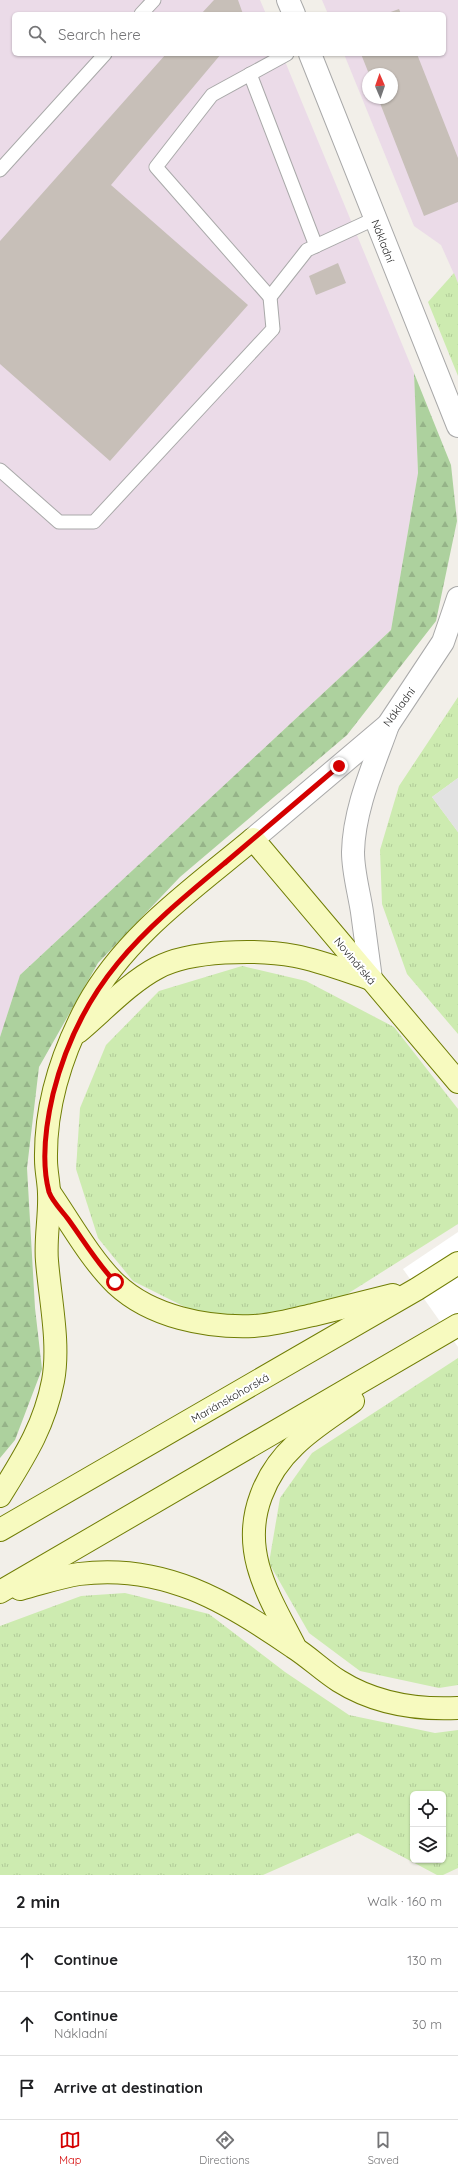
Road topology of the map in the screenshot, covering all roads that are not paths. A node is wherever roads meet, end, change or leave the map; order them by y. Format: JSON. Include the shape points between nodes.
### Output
{"nodes":[{"id":1,"x":154,"y":0,"type":"edge"},
{"id":2,"x":288,"y":0,"type":"edge"},
{"id":3,"x":143,"y":12,"type":"edge"},
{"id":4,"x":293,"y":12,"type":"edge"},
{"id":5,"x":103,"y":56,"type":"edge"},
{"id":6,"x":283,"y":56,"type":"edge"},
{"id":7,"x":311,"y":56,"type":"edge"},
{"id":8,"x":250,"y":74,"type":"junction"},
{"id":9,"x":0,"y":170,"type":"edge"},
{"id":10,"x":374,"y":219,"type":"junction"},
{"id":11,"x":316,"y":246,"type":"junction"},
{"id":12,"x":270,"y":297,"type":"junction"},
{"id":13,"x":458,"y":426,"type":"edge"},
{"id":14,"x":0,"y":470,"type":"edge"},
{"id":15,"x":458,"y":598,"type":"edge"},
{"id":16,"x":388,"y":725,"type":"junction"},
{"id":17,"x":253,"y":839,"type":"junction"},
{"id":18,"x":371,"y":979,"type":"junction"},
{"id":19,"x":74,"y":1035,"type":"junction"},
{"id":20,"x":458,"y":1082,"type":"edge"},
{"id":21,"x":50,"y":1194,"type":"junction"},
{"id":22,"x":458,"y":1263,"type":"edge"},
{"id":23,"x":417,"y":1289,"type":"junction"},
{"id":24,"x":453,"y":1328,"type":"edge"},
{"id":25,"x":0,"y":1496,"type":"edge"},
{"id":26,"x":0,"y":1530,"type":"edge"},
{"id":27,"x":0,"y":1592,"type":"edge"},
{"id":28,"x":0,"y":1595,"type":"edge"},
{"id":29,"x":295,"y":1648,"type":"junction"},
{"id":30,"x":458,"y":1708,"type":"edge"}],
"edges":[{"from":1,"to":3,"type":"lane"},
{"from":2,"to":4,"type":"street"},
{"from":5,"to":9,"type":"lane"},
{"from":6,"to":8,"type":"lane"},
{"from":7,"to":10,"type":"street","name":"Nákladní"},
{"from":8,"to":11,"type":"lane"},
{"from":8,"to":12,"type":"lane","via":[[212,95],[156,167]]},
{"from":10,"to":11,"type":"lane"},
{"from":10,"to":13,"type":"street","name":"Nákladní"},
{"from":11,"to":12,"type":"lane","via":[[307,250]]},
{"from":12,"to":14,"type":"lane","via":[[273,329],[94,522],[60,522]]},
{"from":15,"to":16,"type":"street","name":"Nákladní","via":[[443,642]]},
{"from":16,"to":17,"type":"street","name":"Nákladní"},
{"from":16,"to":18,"type":"street","via":[[364,796],[353,851],[355,882],[362,910]]},
{"from":17,"to":18,"type":"main road","name":"Novinářská"},
{"from":17,"to":19,"type":"main road","via":[[137,939],[103,981]]},
{"from":18,"to":19,"type":"main road","via":[[294,956],[237,954],[193,957],[166,964],[146,975]]},
{"from":18,"to":20,"type":"main road","name":"Novinářská"},
{"from":19,"to":21,"type":"main road","via":[[60,1070],[48,1120],[46,1162]]},
{"from":21,"to":23,"type":"main road","via":[[99,1266],[115,1282],[141,1303],[177,1317],[229,1325],[260,1325],[291,1320]]},
{"from":21,"to":25,"type":"main road","via":[[47,1259],[55,1356],[53,1381],[32,1445]]},
{"from":22,"to":23,"type":"main road","name":"Mariánskohorská"},
{"from":23,"to":26,"type":"main road","name":"Mariánskohorská"},
{"from":24,"to":27,"type":"main road"},
{"from":24,"to":29,"type":"main road","via":[[309,1433],[282,1460],[267,1482],[254,1518],[254,1547],[268,1594]]},
{"from":28,"to":29,"type":"main road","via":[[78,1574],[104,1572],[142,1575],[182,1584],[220,1600]]},
{"from":29,"to":30,"type":"main road","via":[[339,1681],[377,1699],[416,1707]]}]}
